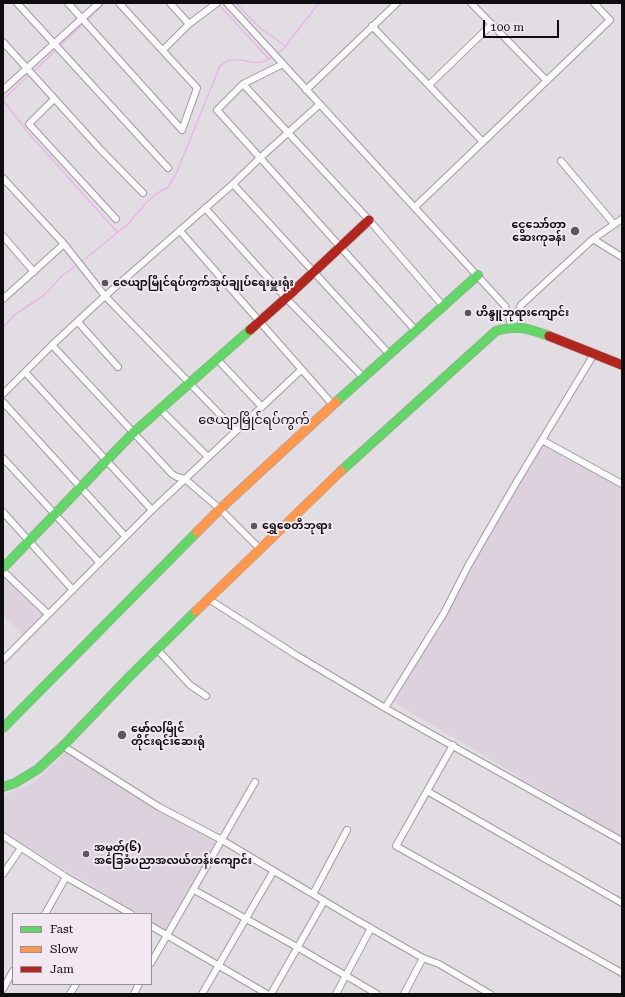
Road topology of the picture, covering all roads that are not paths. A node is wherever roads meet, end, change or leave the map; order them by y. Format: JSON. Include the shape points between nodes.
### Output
{"nodes":[{"id":1,"x":17,"y":3,"type":"edge"},
{"id":2,"x":68,"y":3,"type":"edge"},
{"id":3,"x":99,"y":3,"type":"edge"},
{"id":4,"x":119,"y":3,"type":"edge"},
{"id":5,"x":170,"y":3,"type":"edge"},
{"id":6,"x":217,"y":3,"type":"edge"},
{"id":7,"x":227,"y":3,"type":"edge"},
{"id":8,"x":397,"y":3,"type":"edge"},
{"id":9,"x":471,"y":3,"type":"edge"},
{"id":10,"x":594,"y":3,"type":"edge"},
{"id":11,"x":82,"y":18,"type":"junction"},
{"id":12,"x":189,"y":24,"type":"junction"},
{"id":13,"x":492,"y":24,"type":"junction"},
{"id":14,"x":372,"y":26,"type":"junction"},
{"id":15,"x":3,"y":42,"type":"edge"},
{"id":16,"x":54,"y":43,"type":"junction"},
{"id":17,"x":163,"y":50,"type":"junction"},
{"id":18,"x":281,"y":63,"type":"junction"},
{"id":19,"x":27,"y":68,"type":"junction"},
{"id":20,"x":547,"y":81,"type":"junction"},
{"id":21,"x":243,"y":84,"type":"junction"},
{"id":22,"x":429,"y":85,"type":"junction"},
{"id":23,"x":3,"y":90,"type":"edge"},
{"id":24,"x":306,"y":90,"type":"junction"},
{"id":25,"x":54,"y":100,"type":"junction"},
{"id":26,"x":320,"y":104,"type":"junction"},
{"id":27,"x":288,"y":133,"type":"junction"},
{"id":28,"x":484,"y":142,"type":"junction"},
{"id":29,"x":261,"y":157,"type":"junction"},
{"id":30,"x":561,"y":161,"type":"dead end"},
{"id":31,"x":168,"y":168,"type":"dead end"},
{"id":32,"x":3,"y":178,"type":"edge"},
{"id":33,"x":233,"y":184,"type":"junction"},
{"id":34,"x":143,"y":193,"type":"dead end"},
{"id":35,"x":415,"y":207,"type":"junction"},
{"id":36,"x":205,"y":208,"type":"junction"},
{"id":37,"x":116,"y":219,"type":"dead end"},
{"id":38,"x":622,"y":219,"type":"edge"},
{"id":39,"x":369,"y":220,"type":"junction"},
{"id":40,"x":614,"y":224,"type":"junction"},
{"id":41,"x":180,"y":231,"type":"junction"},
{"id":42,"x":3,"y":236,"type":"edge"},
{"id":43,"x":594,"y":239,"type":"junction"},
{"id":44,"x":64,"y":244,"type":"junction"},
{"id":45,"x":340,"y":246,"type":"junction"},
{"id":46,"x":622,"y":258,"type":"edge"},
{"id":47,"x":314,"y":271,"type":"junction"},
{"id":48,"x":34,"y":272,"type":"junction"},
{"id":49,"x":478,"y":275,"type":"junction"},
{"id":50,"x":4,"y":296,"type":"edge"},
{"id":51,"x":105,"y":296,"type":"junction"},
{"id":52,"x":286,"y":298,"type":"junction"},
{"id":53,"x":444,"y":307,"type":"junction"},
{"id":54,"x":78,"y":322,"type":"junction"},
{"id":55,"x":259,"y":322,"type":"junction"},
{"id":56,"x":511,"y":327,"type":"junction"},
{"id":57,"x":416,"y":331,"type":"junction"},
{"id":58,"x":52,"y":345,"type":"junction"},
{"id":59,"x":594,"y":354,"type":"junction"},
{"id":60,"x":390,"y":355,"type":"junction"},
{"id":61,"x":217,"y":359,"type":"junction"},
{"id":62,"x":622,"y":365,"type":"edge"},
{"id":63,"x":118,"y":367,"type":"dead end"},
{"id":64,"x":301,"y":370,"type":"junction"},
{"id":65,"x":25,"y":372,"type":"junction"},
{"id":66,"x":364,"y":378,"type":"junction"},
{"id":67,"x":189,"y":383,"type":"junction"},
{"id":68,"x":3,"y":394,"type":"edge"},
{"id":69,"x":3,"y":402,"type":"edge"},
{"id":70,"x":333,"y":405,"type":"junction"},
{"id":71,"x":262,"y":407,"type":"junction"},
{"id":72,"x":160,"y":409,"type":"junction"},
{"id":73,"x":236,"y":431,"type":"junction"},
{"id":74,"x":133,"y":433,"type":"junction"},
{"id":75,"x":542,"y":440,"type":"junction"},
{"id":76,"x":208,"y":457,"type":"junction"},
{"id":77,"x":3,"y":458,"type":"edge"},
{"id":78,"x":106,"y":461,"type":"junction"},
{"id":79,"x":185,"y":479,"type":"junction"},
{"id":80,"x":622,"y":484,"type":"edge"},
{"id":81,"x":80,"y":488,"type":"junction"},
{"id":82,"x":220,"y":509,"type":"junction"},
{"id":83,"x":152,"y":510,"type":"junction"},
{"id":84,"x":3,"y":512,"type":"edge"},
{"id":85,"x":54,"y":515,"type":"junction"},
{"id":86,"x":125,"y":536,"type":"junction"},
{"id":87,"x":29,"y":540,"type":"junction"},
{"id":88,"x":260,"y":549,"type":"junction"},
{"id":89,"x":99,"y":562,"type":"junction"},
{"id":90,"x":3,"y":570,"type":"edge"},
{"id":91,"x":72,"y":590,"type":"junction"},
{"id":92,"x":210,"y":600,"type":"junction"},
{"id":93,"x":48,"y":614,"type":"junction"},
{"id":94,"x":157,"y":649,"type":"junction"},
{"id":95,"x":3,"y":660,"type":"edge"},
{"id":96,"x":206,"y":696,"type":"dead end"},
{"id":97,"x":385,"y":708,"type":"junction"},
{"id":98,"x":3,"y":728,"type":"edge"},
{"id":99,"x":453,"y":745,"type":"junction"},
{"id":100,"x":63,"y":746,"type":"junction"},
{"id":101,"x":255,"y":782,"type":"dead end"},
{"id":102,"x":3,"y":787,"type":"edge"},
{"id":103,"x":427,"y":791,"type":"junction"},
{"id":104,"x":348,"y":830,"type":"dead end"},
{"id":105,"x":3,"y":836,"type":"edge"},
{"id":106,"x":222,"y":840,"type":"junction"},
{"id":107,"x":622,"y":841,"type":"edge"},
{"id":108,"x":21,"y":848,"type":"junction"},
{"id":109,"x":273,"y":872,"type":"junction"},
{"id":110,"x":3,"y":874,"type":"edge"},
{"id":111,"x":66,"y":877,"type":"junction"},
{"id":112,"x":194,"y":890,"type":"junction"},
{"id":113,"x":313,"y":894,"type":"junction"},
{"id":114,"x":324,"y":901,"type":"junction"},
{"id":115,"x":622,"y":903,"type":"edge"},
{"id":116,"x":120,"y":907,"type":"junction"},
{"id":117,"x":46,"y":913,"type":"edge"},
{"id":118,"x":117,"y":913,"type":"edge"},
{"id":119,"x":129,"y":913,"type":"edge"},
{"id":120,"x":245,"y":918,"type":"junction"},
{"id":121,"x":152,"y":927,"type":"edge"},
{"id":122,"x":371,"y":928,"type":"junction"},
{"id":123,"x":166,"y":935,"type":"junction"},
{"id":124,"x":297,"y":946,"type":"junction"},
{"id":125,"x":423,"y":958,"type":"junction"},
{"id":126,"x":152,"y":961,"type":"edge"},
{"id":127,"x":219,"y":966,"type":"junction"},
{"id":128,"x":12,"y":973,"type":"edge"},
{"id":129,"x":622,"y":973,"type":"edge"},
{"id":130,"x":347,"y":975,"type":"junction"},
{"id":131,"x":75,"y":985,"type":"edge"},
{"id":132,"x":138,"y":985,"type":"edge"},
{"id":133,"x":3,"y":989,"type":"edge"},
{"id":134,"x":70,"y":994,"type":"edge"},
{"id":135,"x":134,"y":994,"type":"edge"},
{"id":136,"x":202,"y":994,"type":"edge"},
{"id":137,"x":267,"y":994,"type":"edge"},
{"id":138,"x":271,"y":994,"type":"edge"},
{"id":139,"x":336,"y":994,"type":"edge"},
{"id":140,"x":377,"y":994,"type":"edge"},
{"id":141,"x":404,"y":994,"type":"edge"},
{"id":142,"x":490,"y":994,"type":"edge"}],
"edges":[{"from":1,"to":16,"type":"street"},
{"from":2,"to":11,"type":"street"},
{"from":3,"to":11,"type":"street"},
{"from":4,"to":17,"type":"street"},
{"from":5,"to":12,"type":"street"},
{"from":6,"to":12,"type":"street"},
{"from":7,"to":18,"type":"street"},
{"from":8,"to":14,"type":"street"},
{"from":9,"to":13,"type":"street"},
{"from":10,"to":20,"type":"street","via":[[610,20]]},
{"from":11,"to":16,"type":"street"},
{"from":11,"to":17,"type":"street","via":[[182,130],[197,88]]},
{"from":12,"to":17,"type":"street"},
{"from":13,"to":20,"type":"street"},
{"from":13,"to":22,"type":"street"},
{"from":14,"to":22,"type":"street"},
{"from":14,"to":24,"type":"street"},
{"from":15,"to":19,"type":"street"},
{"from":16,"to":19,"type":"street"},
{"from":16,"to":31,"type":"street"},
{"from":18,"to":21,"type":"street"},
{"from":18,"to":24,"type":"street"},
{"from":19,"to":23,"type":"street"},
{"from":19,"to":25,"type":"street"},
{"from":20,"to":28,"type":"street"},
{"from":21,"to":27,"type":"street"},
{"from":21,"to":29,"type":"street","via":[[217,110]]},
{"from":22,"to":28,"type":"street"},
{"from":24,"to":26,"type":"street"},
{"from":25,"to":34,"type":"street"},
{"from":25,"to":37,"type":"street","via":[[29,124]]},
{"from":26,"to":27,"type":"street"},
{"from":26,"to":35,"type":"street"},
{"from":27,"to":29,"type":"street"},
{"from":27,"to":39,"type":"street"},
{"from":28,"to":35,"type":"street"},
{"from":29,"to":33,"type":"street"},
{"from":29,"to":45,"type":"street"},
{"from":30,"to":40,"type":"street"},
{"from":32,"to":44,"type":"street"},
{"from":33,"to":36,"type":"street"},
{"from":33,"to":47,"type":"street"},
{"from":35,"to":49,"type":"street"},
{"from":36,"to":41,"type":"street"},
{"from":36,"to":52,"type":"street"},
{"from":38,"to":40,"type":"street"},
{"from":39,"to":45,"type":"street"},
{"from":39,"to":53,"type":"street"},
{"from":40,"to":43,"type":"street"},
{"from":41,"to":51,"type":"street"},
{"from":41,"to":55,"type":"street"},
{"from":42,"to":48,"type":"street"},
{"from":43,"to":46,"type":"street"},
{"from":43,"to":56,"type":"street","via":[[521,305]]},
{"from":44,"to":48,"type":"street"},
{"from":44,"to":51,"type":"street"},
{"from":45,"to":47,"type":"street"},
{"from":45,"to":57,"type":"street"},
{"from":47,"to":52,"type":"street"},
{"from":47,"to":60,"type":"street"},
{"from":48,"to":50,"type":"street"},
{"from":49,"to":53,"type":"street"},
{"from":49,"to":56,"type":"street","via":[[506,306]]},
{"from":51,"to":54,"type":"street"},
{"from":51,"to":67,"type":"street"},
{"from":52,"to":55,"type":"street"},
{"from":52,"to":66,"type":"street"},
{"from":53,"to":57,"type":"street"},
{"from":54,"to":58,"type":"street"},
{"from":54,"to":63,"type":"street"},
{"from":55,"to":61,"type":"street"},
{"from":55,"to":64,"type":"street"},
{"from":56,"to":59,"type":"street","via":[[521,326]]},
{"from":56,"to":88,"type":"street","via":[[490,337],[340,472]]},
{"from":57,"to":60,"type":"street"},
{"from":58,"to":65,"type":"street"},
{"from":58,"to":74,"type":"street"},
{"from":59,"to":62,"type":"street"},
{"from":59,"to":75,"type":"street"},
{"from":60,"to":66,"type":"street"},
{"from":61,"to":67,"type":"street"},
{"from":61,"to":71,"type":"street"},
{"from":64,"to":70,"type":"street"},
{"from":64,"to":71,"type":"street"},
{"from":65,"to":68,"type":"street"},
{"from":65,"to":78,"type":"street"},
{"from":66,"to":70,"type":"street"},
{"from":67,"to":72,"type":"street"},
{"from":67,"to":73,"type":"street"},
{"from":69,"to":81,"type":"street"},
{"from":70,"to":82,"type":"street"},
{"from":71,"to":73,"type":"street"},
{"from":72,"to":74,"type":"street"},
{"from":72,"to":76,"type":"street"},
{"from":73,"to":76,"type":"street"},
{"from":74,"to":78,"type":"street"},
{"from":74,"to":79,"type":"street","via":[[172,474]]},
{"from":75,"to":80,"type":"street"},
{"from":75,"to":97,"type":"street","via":[[468,566],[444,613]]},
{"from":76,"to":79,"type":"street"},
{"from":77,"to":85,"type":"street"},
{"from":78,"to":81,"type":"street"},
{"from":78,"to":83,"type":"street"},
{"from":79,"to":82,"type":"street"},
{"from":79,"to":83,"type":"street"},
{"from":81,"to":85,"type":"street"},
{"from":81,"to":86,"type":"street"},
{"from":82,"to":88,"type":"street"},
{"from":82,"to":98,"type":"street"},
{"from":83,"to":86,"type":"street"},
{"from":84,"to":87,"type":"street"},
{"from":85,"to":87,"type":"street"},
{"from":85,"to":89,"type":"street"},
{"from":86,"to":89,"type":"street"},
{"from":87,"to":90,"type":"street"},
{"from":87,"to":91,"type":"street"},
{"from":88,"to":92,"type":"street"},
{"from":89,"to":91,"type":"street"},
{"from":90,"to":93,"type":"street"},
{"from":91,"to":93,"type":"street"},
{"from":92,"to":94,"type":"street"},
{"from":92,"to":97,"type":"street"},
{"from":93,"to":95,"type":"street"},
{"from":94,"to":96,"type":"street","via":[[190,685]]},
{"from":94,"to":100,"type":"street"},
{"from":97,"to":99,"type":"street"},
{"from":99,"to":103,"type":"street"},
{"from":99,"to":107,"type":"street"},
{"from":100,"to":102,"type":"street","via":[[38,769]]},
{"from":100,"to":106,"type":"street","via":[[159,807]]},
{"from":101,"to":106,"type":"street"},
{"from":103,"to":115,"type":"street"},
{"from":103,"to":129,"type":"street","via":[[396,846]]},
{"from":104,"to":113,"type":"street"},
{"from":105,"to":108,"type":"street"},
{"from":106,"to":109,"type":"street"},
{"from":106,"to":112,"type":"street"},
{"from":108,"to":110,"type":"street"},
{"from":108,"to":111,"type":"street"},
{"from":109,"to":113,"type":"street"},
{"from":109,"to":120,"type":"street"},
{"from":111,"to":116,"type":"street"},
{"from":111,"to":117,"type":"street"},
{"from":112,"to":120,"type":"street"},
{"from":112,"to":123,"type":"street"},
{"from":113,"to":114,"type":"street"},
{"from":114,"to":122,"type":"street"},
{"from":114,"to":124,"type":"street"},
{"from":116,"to":118,"type":"street"},
{"from":116,"to":119,"type":"street"},
{"from":120,"to":124,"type":"street"},
{"from":120,"to":127,"type":"street"},
{"from":121,"to":123,"type":"street"},
{"from":122,"to":125,"type":"street"},
{"from":122,"to":130,"type":"street"},
{"from":123,"to":126,"type":"street"},
{"from":123,"to":127,"type":"street"},
{"from":124,"to":130,"type":"street"},
{"from":124,"to":138,"type":"street"},
{"from":125,"to":141,"type":"street"},
{"from":125,"to":142,"type":"street","via":[[439,964]]},
{"from":127,"to":136,"type":"street"},
{"from":127,"to":137,"type":"street"},
{"from":128,"to":133,"type":"street"},
{"from":130,"to":139,"type":"street"},
{"from":130,"to":140,"type":"street"},
{"from":131,"to":134,"type":"street"},
{"from":132,"to":135,"type":"street"}]}
